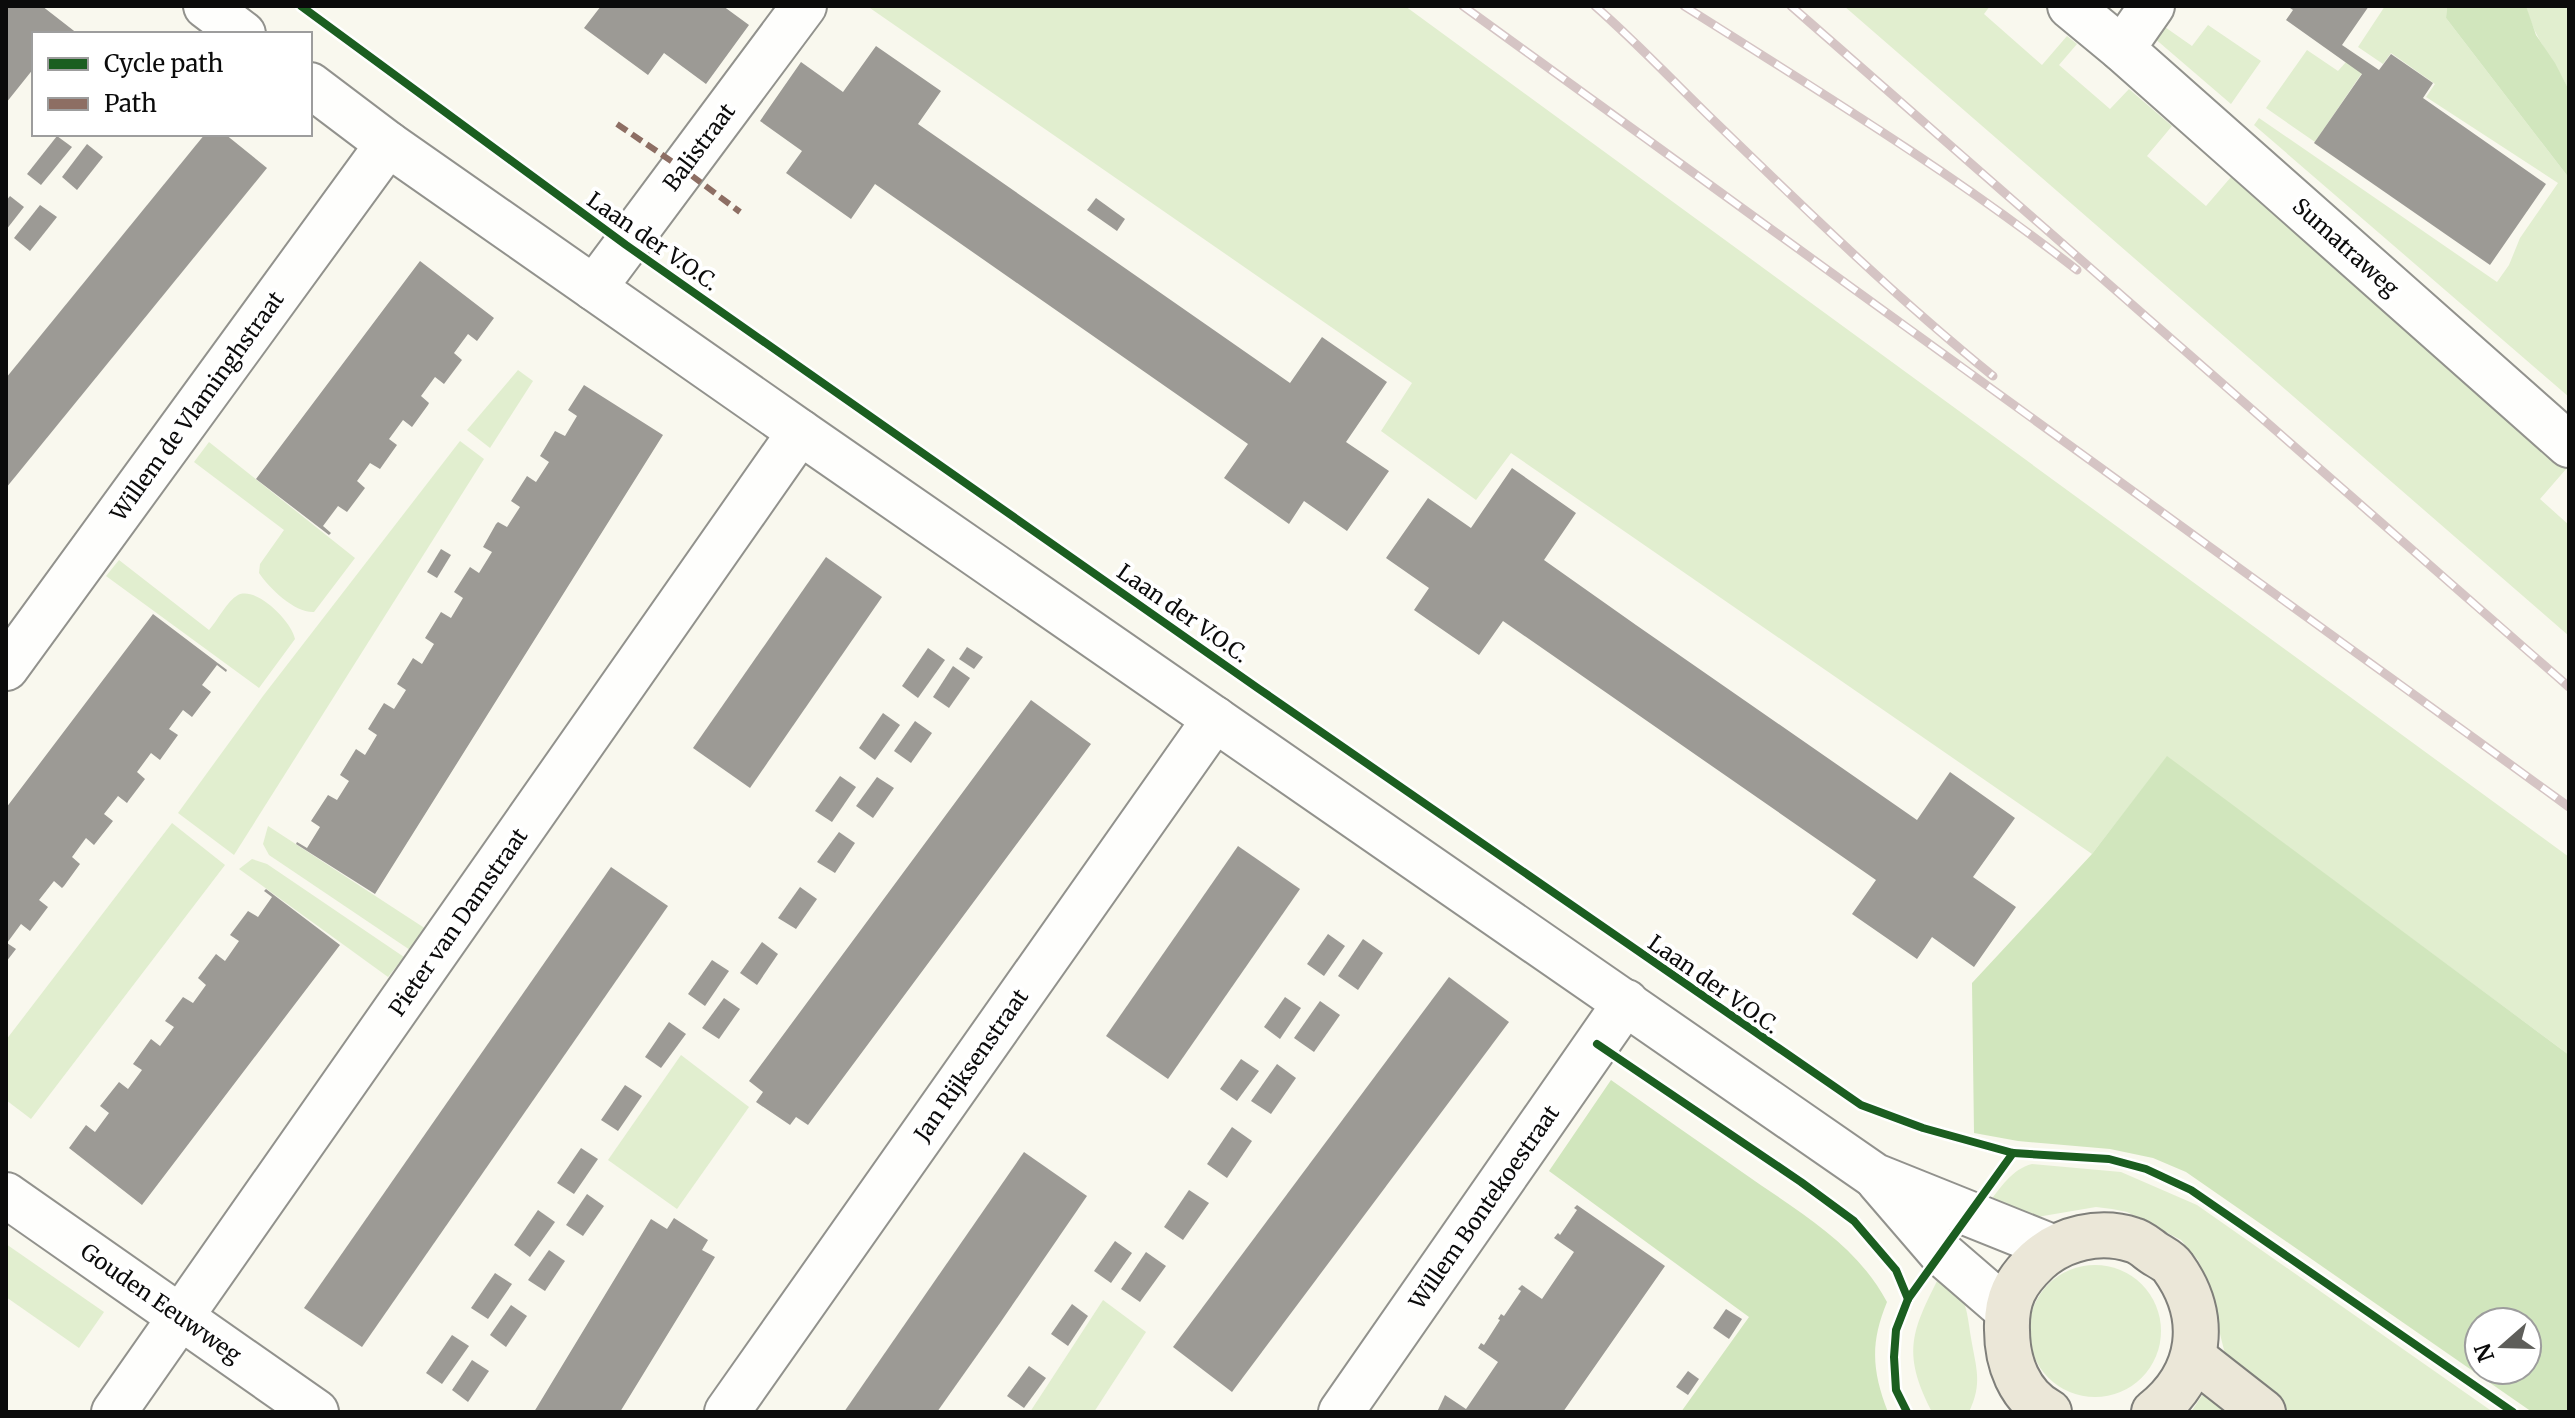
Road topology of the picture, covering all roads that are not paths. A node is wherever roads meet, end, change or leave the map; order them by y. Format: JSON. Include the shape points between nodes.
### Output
{"nodes":[{"id":1,"x":206,"y":6,"type":"edge"},
{"id":2,"x":804,"y":6,"type":"edge"},
{"id":3,"x":2070,"y":6,"type":"edge"},
{"id":4,"x":2152,"y":6,"type":"edge"},
{"id":5,"x":240,"y":32,"type":"edge"},
{"id":6,"x":2122,"y":49,"type":"junction"},
{"id":7,"x":312,"y":87,"type":"edge"},
{"id":8,"x":388,"y":144,"type":"junction"},
{"id":9,"x":594,"y":288,"type":"junction"},
{"id":10,"x":800,"y":432,"type":"junction"},
{"id":11,"x":2569,"y":445,"type":"edge"},
{"id":12,"x":6,"y":668,"type":"edge"},
{"id":13,"x":1215,"y":719,"type":"junction"},
{"id":14,"x":1626,"y":1002,"type":"junction"},
{"id":15,"x":1875,"y":1176,"type":"junction"},
{"id":16,"x":6,"y":1195,"type":"edge"},
{"id":17,"x":2052,"y":1247,"type":"junction"},
{"id":18,"x":2006,"y":1309,"type":"junction"},
{"id":19,"x":181,"y":1316,"type":"junction"},
{"id":20,"x":2194,"y":1358,"type":"junction"},
{"id":21,"x":2023,"y":1403,"type":"edge"},
{"id":22,"x":114,"y":1412,"type":"edge"},
{"id":23,"x":316,"y":1412,"type":"edge"},
{"id":24,"x":727,"y":1412,"type":"edge"},
{"id":25,"x":1341,"y":1412,"type":"edge"},
{"id":26,"x":2156,"y":1412,"type":"edge"},
{"id":27,"x":2263,"y":1412,"type":"edge"}],
"edges":[{"from":1,"to":5,"type":"street"},
{"from":2,"to":9,"type":"street","name":"Balistraat"},
{"from":3,"to":6,"type":"street","name":"Sumatraweg"},
{"from":4,"to":6,"type":"street"},
{"from":6,"to":11,"type":"street","name":"Sumatraweg"},
{"from":7,"to":8,"type":"street"},
{"from":8,"to":9,"type":"street"},
{"from":8,"to":12,"type":"street","name":"Willem de Vlaminghstraat"},
{"from":9,"to":10,"type":"street"},
{"from":10,"to":13,"type":"street"},
{"from":10,"to":19,"type":"street","name":"Pieter van Damstraat"},
{"from":13,"to":14,"type":"street"},
{"from":13,"to":24,"type":"street","name":"Jan Rijksenstraat"},
{"from":14,"to":15,"type":"street"},
{"from":14,"to":25,"type":"street","name":"Willem Bontekoestraat"},
{"from":15,"to":17,"type":"street"},
{"from":15,"to":18,"type":"street","via":[[1941,1253]]},
{"from":16,"to":19,"type":"street","name":"Gouden Eeuwweg"},
{"from":17,"to":18,"type":"main road","via":[[2020,1277]]},
{"from":17,"to":20,"type":"main road","via":[[2095,1234],[2135,1240],[2172,1265],[2196,1310]]},
{"from":18,"to":21,"type":"main road","via":[[2007,1353]]},
{"from":19,"to":22,"type":"street","name":"Pieter van Damstraat"},
{"from":19,"to":23,"type":"street","name":"Gouden Eeuwweg"},
{"from":20,"to":26,"type":"main road","via":[[2182,1385]]},
{"from":20,"to":27,"type":"main road"}]}
